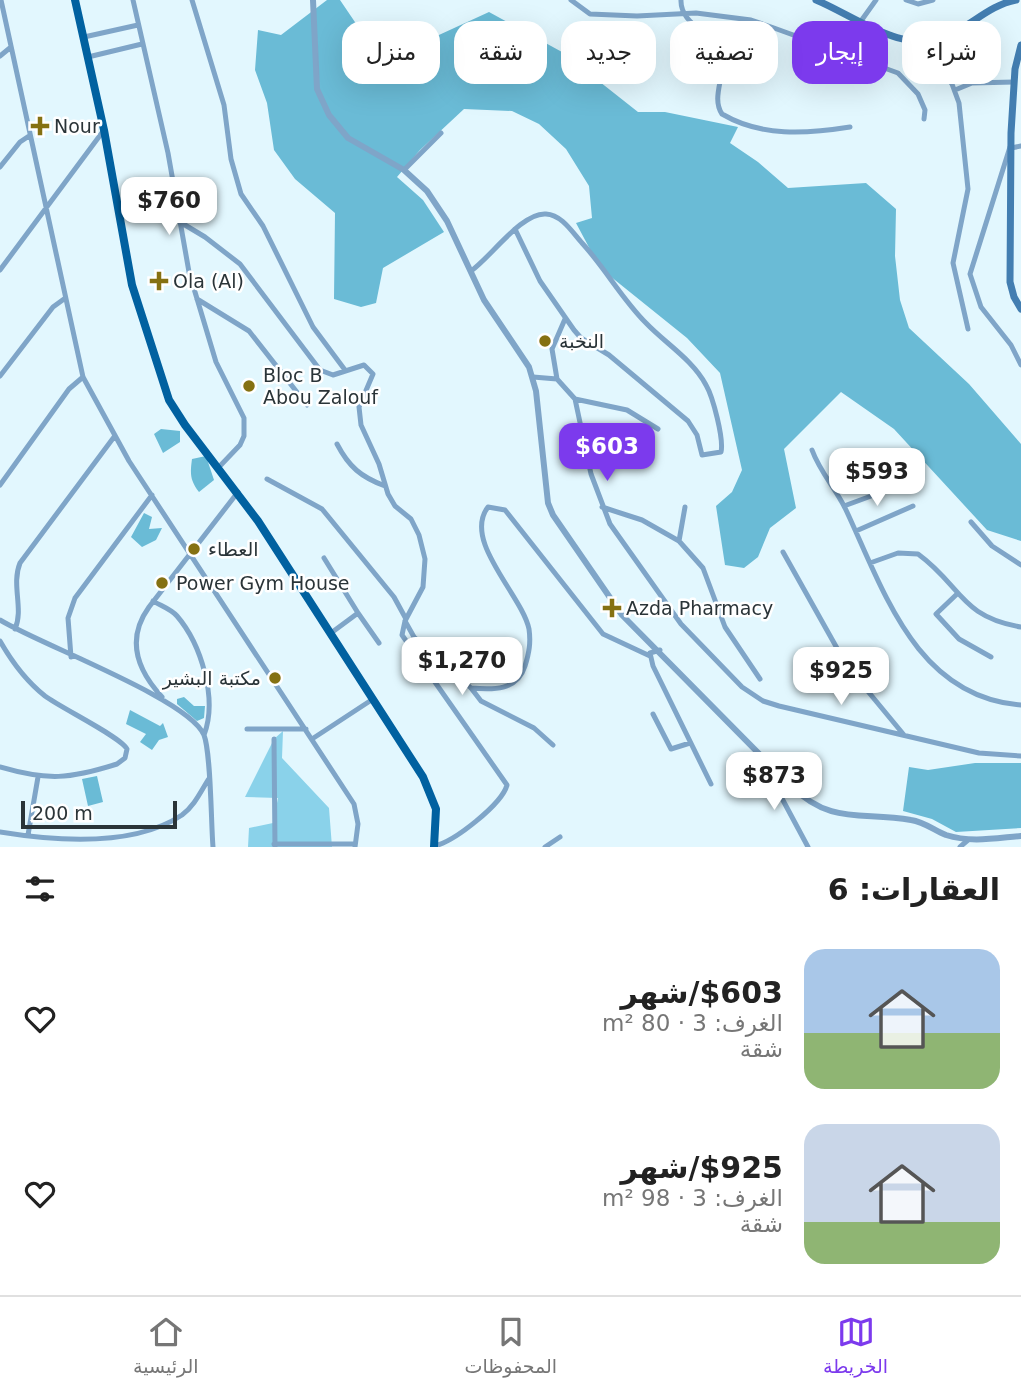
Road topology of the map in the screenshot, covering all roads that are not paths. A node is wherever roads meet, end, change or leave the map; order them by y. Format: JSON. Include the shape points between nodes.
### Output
{"nodes":[{"id":1,"x":1,"y":0,"type":"edge"},
{"id":2,"x":75,"y":0,"type":"edge"},
{"id":3,"x":133,"y":0,"type":"edge"},
{"id":4,"x":192,"y":0,"type":"edge"},
{"id":5,"x":313,"y":0,"type":"edge"},
{"id":6,"x":571,"y":0,"type":"edge"},
{"id":7,"x":681,"y":0,"type":"edge"},
{"id":8,"x":816,"y":0,"type":"edge"},
{"id":9,"x":876,"y":0,"type":"edge"},
{"id":10,"x":906,"y":0,"type":"edge"},
{"id":11,"x":933,"y":0,"type":"edge"},
{"id":12,"x":1018,"y":0,"type":"edge"},
{"id":13,"x":684,"y":13,"type":"junction"},
{"id":14,"x":861,"y":21,"type":"joint"},
{"id":15,"x":972,"y":21,"type":"edge"},
{"id":16,"x":138,"y":25,"type":"junction"},
{"id":17,"x":84,"y":37,"type":"junction"},
{"id":18,"x":142,"y":44,"type":"junction"},
{"id":19,"x":1021,"y":45,"type":"edge"},
{"id":20,"x":11,"y":47,"type":"junction"},
{"id":21,"x":0,"y":56,"type":"edge"},
{"id":22,"x":88,"y":57,"type":"junction"},
{"id":23,"x":1014,"y":82,"type":"junction"},
{"id":24,"x":951,"y":84,"type":"edge"},
{"id":25,"x":955,"y":90,"type":"junction"},
{"id":26,"x":924,"y":119,"type":"dead end"},
{"id":27,"x":850,"y":127,"type":"dead end"},
{"id":28,"x":104,"y":130,"type":"junction"},
{"id":29,"x":442,"y":133,"type":"dead end"},
{"id":30,"x":29,"y":136,"type":"junction"},
{"id":31,"x":1011,"y":146,"type":"junction"},
{"id":32,"x":1021,"y":146,"type":"edge"},
{"id":33,"x":0,"y":167,"type":"edge"},
{"id":34,"x":404,"y":170,"type":"junction"},
{"id":35,"x":45,"y":208,"type":"junction"},
{"id":36,"x":180,"y":222,"type":"junction"},
{"id":37,"x":515,"y":229,"type":"junction"},
{"id":38,"x":0,"y":270,"type":"edge"},
{"id":39,"x":471,"y":271,"type":"junction"},
{"id":40,"x":64,"y":299,"type":"junction"},
{"id":41,"x":197,"y":299,"type":"junction"},
{"id":42,"x":1021,"y":309,"type":"edge"},
{"id":43,"x":565,"y":319,"type":"junction"},
{"id":44,"x":968,"y":329,"type":"dead end"},
{"id":45,"x":1021,"y":365,"type":"edge"},
{"id":46,"x":345,"y":370,"type":"junction"},
{"id":47,"x":0,"y":376,"type":"edge"},
{"id":48,"x":83,"y":377,"type":"junction"},
{"id":49,"x":533,"y":377,"type":"junction"},
{"id":50,"x":557,"y":379,"type":"junction"},
{"id":51,"x":575,"y":399,"type":"junction"},
{"id":52,"x":307,"y":405,"type":"dead end"},
{"id":53,"x":658,"y":429,"type":"dead end"},
{"id":54,"x":114,"y":437,"type":"junction"},
{"id":55,"x":337,"y":444,"type":"dead end"},
{"id":56,"x":812,"y":450,"type":"dead end"},
{"id":57,"x":219,"y":467,"type":"junction"},
{"id":58,"x":267,"y":479,"type":"dead end"},
{"id":59,"x":0,"y":485,"type":"edge"},
{"id":60,"x":901,"y":485,"type":"dead end"},
{"id":61,"x":385,"y":486,"type":"junction"},
{"id":62,"x":238,"y":492,"type":"junction"},
{"id":63,"x":152,"y":495,"type":"junction"},
{"id":64,"x":844,"y":506,"type":"junction"},
{"id":65,"x":913,"y":506,"type":"dead end"},
{"id":66,"x":602,"y":507,"type":"junction"},
{"id":67,"x":685,"y":507,"type":"dead end"},
{"id":68,"x":971,"y":522,"type":"dead end"},
{"id":69,"x":856,"y":531,"type":"junction"},
{"id":70,"x":679,"y":541,"type":"junction"},
{"id":71,"x":783,"y":552,"type":"dead end"},
{"id":72,"x":190,"y":554,"type":"junction"},
{"id":73,"x":324,"y":558,"type":"dead end"},
{"id":74,"x":870,"y":564,"type":"junction"},
{"id":75,"x":1021,"y":565,"type":"edge"},
{"id":76,"x":957,"y":594,"type":"junction"},
{"id":77,"x":153,"y":601,"type":"junction"},
{"id":78,"x":358,"y":614,"type":"junction"},
{"id":79,"x":0,"y":620,"type":"edge"},
{"id":80,"x":405,"y":620,"type":"junction"},
{"id":81,"x":1021,"y":627,"type":"edge"},
{"id":82,"x":15,"y":629,"type":"junction"},
{"id":83,"x":331,"y":633,"type":"junction"},
{"id":84,"x":0,"y":641,"type":"edge"},
{"id":85,"x":379,"y":643,"type":"dead end"},
{"id":86,"x":660,"y":650,"type":"junction"},
{"id":87,"x":650,"y":656,"type":"junction"},
{"id":88,"x":71,"y":657,"type":"junction"},
{"id":89,"x":991,"y":657,"type":"dead end"},
{"id":90,"x":144,"y":673,"type":"junction"},
{"id":91,"x":760,"y":679,"type":"dead end"},
{"id":92,"x":137,"y":687,"type":"junction"},
{"id":93,"x":471,"y":688,"type":"junction"},
{"id":94,"x":164,"y":699,"type":"junction"},
{"id":95,"x":373,"y":699,"type":"junction"},
{"id":96,"x":1021,"y":705,"type":"edge"},
{"id":97,"x":653,"y":714,"type":"dead end"},
{"id":98,"x":247,"y":729,"type":"dead end"},
{"id":99,"x":306,"y":729,"type":"junction"},
{"id":100,"x":204,"y":735,"type":"junction"},
{"id":101,"x":906,"y":736,"type":"junction"},
{"id":102,"x":274,"y":738,"type":"dead end"},
{"id":103,"x":313,"y":739,"type":"junction"},
{"id":104,"x":690,"y":743,"type":"junction"},
{"id":105,"x":553,"y":745,"type":"dead end"},
{"id":106,"x":1021,"y":756,"type":"edge"},
{"id":107,"x":0,"y":767,"type":"edge"},
{"id":108,"x":774,"y":769,"type":"junction"},
{"id":109,"x":38,"y":778,"type":"junction"},
{"id":110,"x":208,"y":780,"type":"junction"},
{"id":111,"x":711,"y":784,"type":"dead end"},
{"id":112,"x":0,"y":832,"type":"edge"},
{"id":113,"x":28,"y":835,"type":"junction"},
{"id":114,"x":1021,"y":836,"type":"edge"},
{"id":115,"x":559,"y":837,"type":"dead end"},
{"id":116,"x":968,"y":840,"type":"junction"},
{"id":117,"x":275,"y":845,"type":"edge"},
{"id":118,"x":355,"y":845,"type":"edge"},
{"id":119,"x":434,"y":846,"type":"edge"},
{"id":120,"x":213,"y":847,"type":"edge"},
{"id":121,"x":545,"y":847,"type":"edge"},
{"id":122,"x":808,"y":847,"type":"edge"},
{"id":123,"x":960,"y":847,"type":"edge"}],
"edges":[{"from":1,"to":20,"type":"street"},
{"from":2,"to":17,"type":"main road"},
{"from":3,"to":16,"type":"street"},
{"from":4,"to":46,"type":"street","via":[[223,105],[242,194],[313,327]]},
{"from":5,"to":34,"type":"street","via":[[316,80],[323,103],[348,138]]},
{"from":6,"to":13,"type":"street","via":[[598,15]]},
{"from":7,"to":13,"type":"street"},
{"from":8,"to":14,"type":"main road"},
{"from":9,"to":14,"type":"street"},
{"from":10,"to":11,"type":"street","via":[[918,4]]},
{"from":12,"to":15,"type":"main road"},
{"from":13,"to":26,"type":"street","via":[[751,20],[898,73],[918,94]]},
{"from":13,"to":27,"type":"street","via":[[719,51],[722,69],[717,103],[722,114],[749,126],[785,133]]},
{"from":16,"to":17,"type":"street"},
{"from":16,"to":18,"type":"street"},
{"from":17,"to":22,"type":"main road"},
{"from":18,"to":22,"type":"street"},
{"from":18,"to":36,"type":"street"},
{"from":19,"to":23,"type":"main road"},
{"from":20,"to":21,"type":"street"},
{"from":20,"to":30,"type":"street"},
{"from":22,"to":28,"type":"main road"},
{"from":23,"to":25,"type":"street","via":[[972,83]]},
{"from":23,"to":31,"type":"main road"},
{"from":24,"to":25,"type":"street"},
{"from":25,"to":44,"type":"street","via":[[968,189],[953,263]]},
{"from":28,"to":35,"type":"street"},
{"from":28,"to":57,"type":"main road","via":[[130,276],[159,373],[176,412]]},
{"from":29,"to":34,"type":"street"},
{"from":30,"to":33,"type":"street"},
{"from":30,"to":35,"type":"street"},
{"from":31,"to":32,"type":"street"},
{"from":31,"to":42,"type":"main road","via":[[1011,289]]},
{"from":31,"to":45,"type":"street","via":[[971,274],[981,307]]},
{"from":34,"to":39,"type":"street","via":[[435,203]]},
{"from":35,"to":38,"type":"street"},
{"from":35,"to":40,"type":"street"},
{"from":36,"to":41,"type":"street"},
{"from":36,"to":46,"type":"street","via":[[240,264],[314,365],[328,375]]},
{"from":37,"to":39,"type":"street"},
{"from":37,"to":43,"type":"street"},
{"from":37,"to":43,"type":"street","via":[[542,213],[564,223],[646,323],[705,383],[721,436],[721,452],[702,455],[688,421],[609,355],[581,338]]},
{"from":39,"to":49,"type":"street"},
{"from":40,"to":47,"type":"street"},
{"from":40,"to":48,"type":"street"},
{"from":41,"to":52,"type":"street","via":[[249,331]]},
{"from":41,"to":57,"type":"street","via":[[216,362],[246,426],[240,445]]},
{"from":43,"to":50,"type":"street","via":[[552,349]]},
{"from":46,"to":61,"type":"street","via":[[364,365],[373,374],[358,412]]},
{"from":48,"to":54,"type":"street"},
{"from":48,"to":59,"type":"street","via":[[69,389]]},
{"from":49,"to":50,"type":"street"},
{"from":49,"to":86,"type":"street","via":[[550,510],[613,604]]},
{"from":50,"to":51,"type":"street"},
{"from":51,"to":53,"type":"street","via":[[627,411]]},
{"from":51,"to":66,"type":"street"},
{"from":54,"to":63,"type":"street"},
{"from":54,"to":82,"type":"street","via":[[20,563],[15,579]]},
{"from":55,"to":61,"type":"street","via":[[354,470]]},
{"from":56,"to":64,"type":"street"},
{"from":57,"to":62,"type":"main road"},
{"from":58,"to":80,"type":"street","via":[[322,509],[394,597]]},
{"from":60,"to":64,"type":"street"},
{"from":61,"to":80,"type":"street","via":[[391,501],[411,519],[425,559],[423,587]]},
{"from":62,"to":72,"type":"street"},
{"from":62,"to":83,"type":"main road"},
{"from":63,"to":72,"type":"street"},
{"from":63,"to":88,"type":"street","via":[[72,603],[68,622]]},
{"from":64,"to":69,"type":"street"},
{"from":65,"to":69,"type":"street"},
{"from":66,"to":70,"type":"street","via":[[642,520]]},
{"from":66,"to":101,"type":"street","via":[[681,624],[751,694],[779,706]]},
{"from":67,"to":70,"type":"street"},
{"from":68,"to":75,"type":"street","via":[[992,546]]},
{"from":69,"to":74,"type":"street"},
{"from":70,"to":91,"type":"street","via":[[703,568],[725,627]]},
{"from":71,"to":101,"type":"street","via":[[850,671]]},
{"from":72,"to":77,"type":"street"},
{"from":72,"to":99,"type":"street"},
{"from":73,"to":78,"type":"street"},
{"from":74,"to":76,"type":"street","via":[[905,552],[918,554]]},
{"from":74,"to":96,"type":"street","via":[[907,636],[931,666],[978,695]]},
{"from":76,"to":81,"type":"street","via":[[985,617]]},
{"from":76,"to":89,"type":"street","via":[[936,614],[947,630]]},
{"from":77,"to":90,"type":"street","via":[[136,642]]},
{"from":77,"to":100,"type":"street","via":[[177,617],[207,672]]},
{"from":78,"to":83,"type":"street"},
{"from":78,"to":85,"type":"street"},
{"from":79,"to":82,"type":"street"},
{"from":80,"to":93,"type":"street","via":[[414,637]]},
{"from":80,"to":119,"type":"street","via":[[402,635],[507,785],[502,795],[454,838]]},
{"from":82,"to":88,"type":"street"},
{"from":83,"to":95,"type":"main road"},
{"from":84,"to":109,"type":"street","via":[[37,689],[122,741],[127,749],[117,765]]},
{"from":86,"to":87,"type":"street"},
{"from":86,"to":108,"type":"street"},
{"from":87,"to":93,"type":"street","via":[[603,634],[505,510],[488,507],[483,514],[482,537],[528,626],[531,647],[522,677],[507,687]]},
{"from":87,"to":104,"type":"street"},
{"from":88,"to":92,"type":"street"},
{"from":90,"to":92,"type":"street"},
{"from":90,"to":94,"type":"street"},
{"from":92,"to":94,"type":"street"},
{"from":93,"to":105,"type":"street","via":[[481,701],[534,728]]},
{"from":94,"to":100,"type":"street","via":[[189,716]]},
{"from":95,"to":103,"type":"street"},
{"from":95,"to":119,"type":"main road","via":[[430,790],[436,809]]},
{"from":97,"to":104,"type":"street","via":[[671,749]]},
{"from":98,"to":99,"type":"street"},
{"from":99,"to":103,"type":"street"},
{"from":100,"to":110,"type":"street"},
{"from":101,"to":106,"type":"street","via":[[979,753]]},
{"from":102,"to":117,"type":"street"},
{"from":103,"to":118,"type":"street","via":[[354,804],[358,824]]},
{"from":104,"to":111,"type":"street"},
{"from":107,"to":109,"type":"street"},
{"from":108,"to":116,"type":"street","via":[[801,796],[828,812],[913,820]]},
{"from":108,"to":122,"type":"street","via":[[778,791]]},
{"from":109,"to":113,"type":"street"},
{"from":110,"to":113,"type":"street","via":[[181,816],[136,836]]},
{"from":110,"to":120,"type":"street"},
{"from":112,"to":113,"type":"street"},
{"from":114,"to":116,"type":"street"},
{"from":115,"to":121,"type":"street"},
{"from":116,"to":123,"type":"street"},
{"from":117,"to":118,"type":"street"}]}
